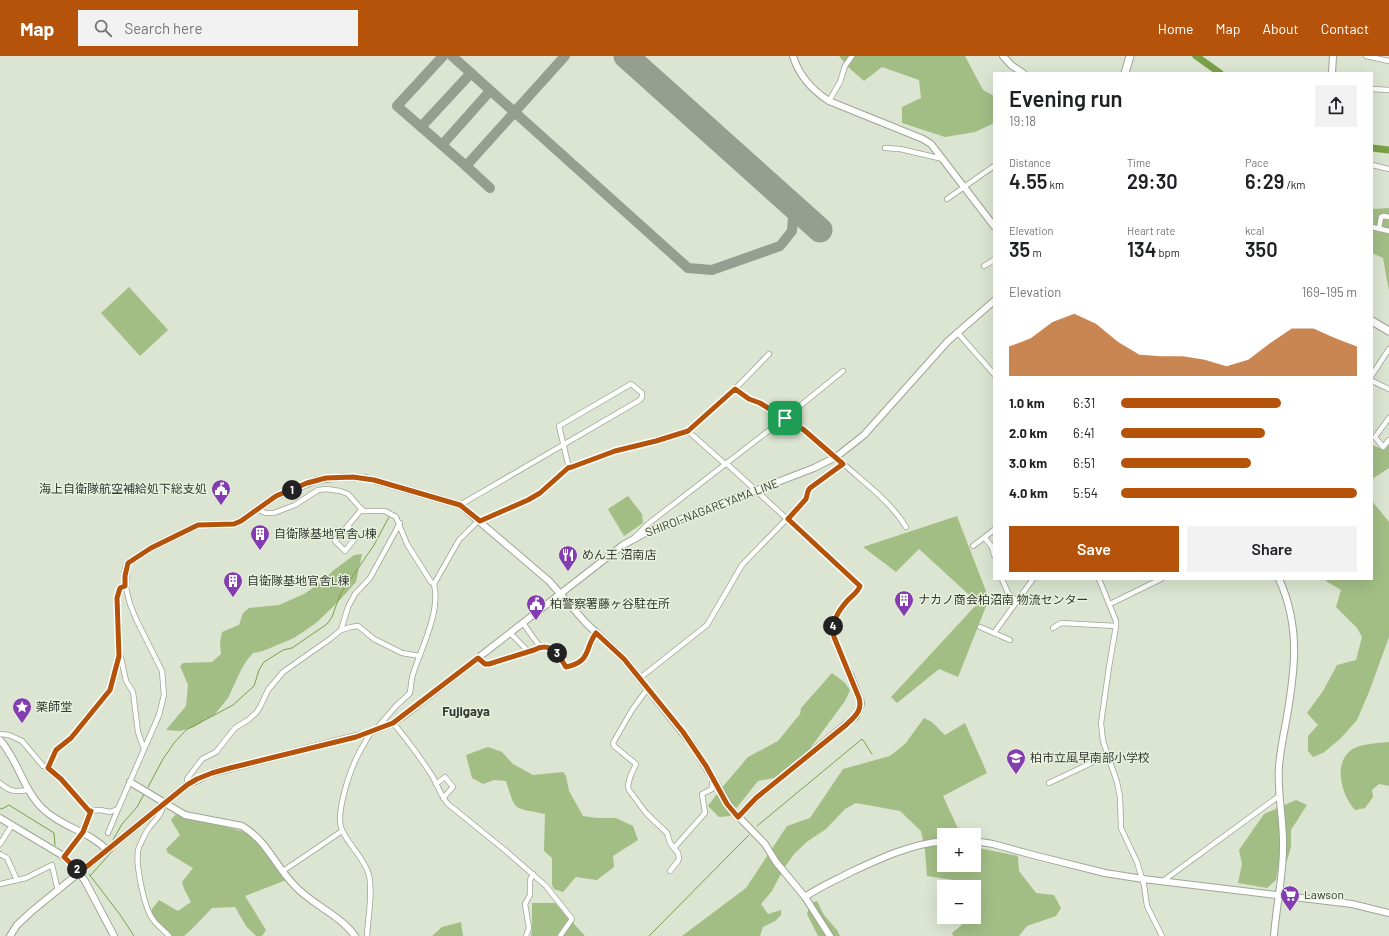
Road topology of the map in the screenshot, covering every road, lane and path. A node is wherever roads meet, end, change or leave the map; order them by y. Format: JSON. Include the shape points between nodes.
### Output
{"nodes":[{"id":1,"x":793,"y":56,"type":"edge"},
{"id":2,"x":852,"y":56,"type":"edge"},
{"id":3,"x":1003,"y":56,"type":"edge"},
{"id":4,"x":1130,"y":56,"type":"edge"},
{"id":5,"x":1333,"y":56,"type":"edge"},
{"id":6,"x":1366,"y":56,"type":"edge"},
{"id":7,"x":1389,"y":61,"type":"edge"},
{"id":8,"x":1022,"y":72,"type":"edge"},
{"id":9,"x":1125,"y":72,"type":"edge"},
{"id":10,"x":1333,"y":72,"type":"edge"},
{"id":11,"x":1373,"y":89,"type":"edge"},
{"id":12,"x":1389,"y":90,"type":"edge"},
{"id":13,"x":829,"y":101,"type":"junction"},
{"id":14,"x":885,"y":148,"type":"dead end"},
{"id":15,"x":943,"y":159,"type":"junction"},
{"id":16,"x":1373,"y":165,"type":"edge"},
{"id":17,"x":993,"y":167,"type":"edge"},
{"id":18,"x":1389,"y":169,"type":"edge"},
{"id":19,"x":964,"y":188,"type":"junction"},
{"id":20,"x":947,"y":199,"type":"dead end"},
{"id":21,"x":1389,"y":217,"type":"edge"},
{"id":22,"x":993,"y":225,"type":"edge"},
{"id":23,"x":1373,"y":227,"type":"edge"},
{"id":24,"x":1379,"y":229,"type":"junction"},
{"id":25,"x":1389,"y":232,"type":"edge"},
{"id":26,"x":993,"y":261,"type":"edge"},
{"id":27,"x":984,"y":266,"type":"dead end"},
{"id":28,"x":993,"y":302,"type":"edge"},
{"id":29,"x":1373,"y":322,"type":"edge"},
{"id":30,"x":1389,"y":331,"type":"edge"},
{"id":31,"x":957,"y":332,"type":"junction"},
{"id":32,"x":1389,"y":348,"type":"edge"},
{"id":33,"x":769,"y":354,"type":"dead end"},
{"id":34,"x":844,"y":371,"type":"dead end"},
{"id":35,"x":993,"y":373,"type":"edge"},
{"id":36,"x":1373,"y":373,"type":"edge"},
{"id":37,"x":1373,"y":381,"type":"edge"},
{"id":38,"x":735,"y":389,"type":"junction"},
{"id":39,"x":1389,"y":389,"type":"edge"},
{"id":40,"x":1389,"y":418,"type":"edge"},
{"id":41,"x":784,"y":419,"type":"junction"},
{"id":42,"x":688,"y":431,"type":"junction"},
{"id":43,"x":1389,"y":440,"type":"edge"},
{"id":44,"x":563,"y":445,"type":"junction"},
{"id":45,"x":836,"y":457,"type":"junction"},
{"id":46,"x":726,"y":464,"type":"junction"},
{"id":47,"x":843,"y":464,"type":"junction"},
{"id":48,"x":570,"y":468,"type":"junction"},
{"id":49,"x":756,"y":490,"type":"junction"},
{"id":50,"x":460,"y":505,"type":"junction"},
{"id":51,"x":362,"y":509,"type":"junction"},
{"id":52,"x":258,"y":510,"type":"junction"},
{"id":53,"x":788,"y":519,"type":"junction"},
{"id":54,"x":480,"y":521,"type":"junction"},
{"id":55,"x":400,"y":523,"type":"junction"},
{"id":56,"x":348,"y":526,"type":"junction"},
{"id":57,"x":906,"y":527,"type":"dead end"},
{"id":58,"x":993,"y":531,"type":"edge"},
{"id":59,"x":634,"y":538,"type":"junction"},
{"id":60,"x":984,"y":538,"type":"junction"},
{"id":61,"x":973,"y":546,"type":"dead end"},
{"id":62,"x":993,"y":546,"type":"edge"},
{"id":63,"x":1002,"y":580,"type":"edge"},
{"id":64,"x":1031,"y":580,"type":"edge"},
{"id":65,"x":1099,"y":580,"type":"edge"},
{"id":66,"x":1159,"y":580,"type":"edge"},
{"id":67,"x":1279,"y":580,"type":"edge"},
{"id":68,"x":434,"y":584,"type":"junction"},
{"id":69,"x":125,"y":585,"type":"junction"},
{"id":70,"x":560,"y":594,"type":"junction"},
{"id":71,"x":1017,"y":601,"type":"junction"},
{"id":72,"x":1110,"y":604,"type":"junction"},
{"id":73,"x":523,"y":623,"type":"junction"},
{"id":74,"x":1116,"y":626,"type":"junction"},
{"id":75,"x":980,"y":627,"type":"dead end"},
{"id":76,"x":1053,"y":628,"type":"dead end"},
{"id":77,"x":341,"y":630,"type":"junction"},
{"id":78,"x":510,"y":633,"type":"junction"},
{"id":79,"x":596,"y":633,"type":"junction"},
{"id":80,"x":994,"y":633,"type":"junction"},
{"id":81,"x":1010,"y":640,"type":"dead end"},
{"id":82,"x":540,"y":647,"type":"junction"},
{"id":83,"x":529,"y":652,"type":"junction"},
{"id":84,"x":119,"y":656,"type":"junction"},
{"id":85,"x":420,"y":656,"type":"junction"},
{"id":86,"x":478,"y":658,"type":"junction"},
{"id":87,"x":850,"y":674,"type":"joint"},
{"id":88,"x":640,"y":678,"type":"junction"},
{"id":89,"x":648,"y":688,"type":"junction"},
{"id":90,"x":393,"y":723,"type":"junction"},
{"id":91,"x":373,"y":731,"type":"junction"},
{"id":92,"x":0,"y":734,"type":"edge"},
{"id":93,"x":0,"y":740,"type":"edge"},
{"id":94,"x":144,"y":750,"type":"junction"},
{"id":95,"x":1108,"y":755,"type":"junction"},
{"id":96,"x":48,"y":768,"type":"junction"},
{"id":97,"x":712,"y":777,"type":"junction"},
{"id":98,"x":130,"y":782,"type":"junction"},
{"id":99,"x":0,"y":783,"type":"edge"},
{"id":100,"x":1050,"y":783,"type":"dead end"},
{"id":101,"x":436,"y":784,"type":"junction"},
{"id":102,"x":187,"y":785,"type":"junction"},
{"id":103,"x":28,"y":790,"type":"junction"},
{"id":104,"x":1279,"y":796,"type":"junction"},
{"id":105,"x":443,"y":798,"type":"junction"},
{"id":106,"x":164,"y":804,"type":"junction"},
{"id":107,"x":119,"y":808,"type":"junction"},
{"id":108,"x":91,"y":811,"type":"junction"},
{"id":109,"x":738,"y":817,"type":"junction"},
{"id":110,"x":0,"y":818,"type":"edge"},
{"id":111,"x":12,"y":825,"type":"junction"},
{"id":112,"x":342,"y":831,"type":"junction"},
{"id":113,"x":83,"y":832,"type":"junction"},
{"id":114,"x":108,"y":833,"type":"dead end"},
{"id":115,"x":937,"y":842,"type":"edge"},
{"id":116,"x":981,"y":842,"type":"edge"},
{"id":117,"x":0,"y":844,"type":"edge"},
{"id":118,"x":674,"y":848,"type":"junction"},
{"id":119,"x":107,"y":850,"type":"junction"},
{"id":120,"x":0,"y":854,"type":"edge"},
{"id":121,"x":64,"y":857,"type":"junction"},
{"id":122,"x":283,"y":871,"type":"junction"},
{"id":123,"x":670,"y":871,"type":"dead end"},
{"id":124,"x":80,"y":872,"type":"junction"},
{"id":125,"x":533,"y":874,"type":"junction"},
{"id":126,"x":1142,"y":879,"type":"junction"},
{"id":127,"x":17,"y":880,"type":"junction"},
{"id":128,"x":1163,"y":881,"type":"junction"},
{"id":129,"x":0,"y":884,"type":"edge"},
{"id":130,"x":58,"y":891,"type":"junction"},
{"id":131,"x":1278,"y":895,"type":"junction"},
{"id":132,"x":805,"y":897,"type":"junction"},
{"id":133,"x":1389,"y":912,"type":"edge"},
{"id":134,"x":10,"y":936,"type":"edge"},
{"id":135,"x":114,"y":936,"type":"edge"},
{"id":136,"x":169,"y":936,"type":"edge"},
{"id":137,"x":355,"y":936,"type":"edge"},
{"id":138,"x":367,"y":936,"type":"edge"},
{"id":139,"x":526,"y":936,"type":"edge"},
{"id":140,"x":560,"y":936,"type":"edge"},
{"id":141,"x":830,"y":936,"type":"edge"},
{"id":142,"x":1162,"y":936,"type":"edge"},
{"id":143,"x":1274,"y":936,"type":"edge"}],
"edges":[{"from":1,"to":13,"type":"street","via":[[799,72],[809,85]]},
{"from":2,"to":13,"type":"street"},
{"from":3,"to":8,"type":"street"},
{"from":4,"to":9,"type":"main road"},
{"from":5,"to":10,"type":"street"},
{"from":6,"to":7,"type":"street"},
{"from":11,"to":12,"type":"street"},
{"from":13,"to":15,"type":"street","via":[[923,139],[931,144]]},
{"from":14,"to":15,"type":"street"},
{"from":15,"to":19,"type":"street"},
{"from":16,"to":18,"type":"street"},
{"from":17,"to":19,"type":"street"},
{"from":19,"to":20,"type":"street"},
{"from":19,"to":22,"type":"street"},
{"from":21,"to":24,"type":"street","via":[[1381,217]]},
{"from":23,"to":24,"type":"street"},
{"from":24,"to":25,"type":"street"},
{"from":26,"to":27,"type":"street"},
{"from":28,"to":31,"type":"street","name":"SHIROI-NAGAREYAMA LINE"},
{"from":29,"to":30,"type":"main road"},
{"from":31,"to":35,"type":"street"},
{"from":31,"to":45,"type":"street","name":"SHIROI-NAGAREYAMA LINE","via":[[864,435]]},
{"from":32,"to":36,"type":"street"},
{"from":33,"to":38,"type":"street"},
{"from":34,"to":41,"type":"street"},
{"from":37,"to":39,"type":"street"},
{"from":38,"to":41,"type":"street"},
{"from":38,"to":42,"type":"street"},
{"from":40,"to":43,"type":"street","via":[[1375,437],[1383,447]]},
{"from":41,"to":45,"type":"street","via":[[804,430]]},
{"from":41,"to":46,"type":"street"},
{"from":42,"to":46,"type":"street"},
{"from":42,"to":48,"type":"street","via":[[615,451]]},
{"from":44,"to":44,"type":"street","via":[[640,400],[642,393],[631,384],[559,426]]},
{"from":44,"to":48,"type":"street"},
{"from":44,"to":50,"type":"street"},
{"from":45,"to":47,"type":"street"},
{"from":45,"to":49,"type":"street","name":"SHIROI-NAGAREYAMA LINE"},
{"from":46,"to":49,"type":"street"},
{"from":46,"to":59,"type":"street","via":[[648,524]]},
{"from":47,"to":53,"type":"street","via":[[810,488],[806,499]]},
{"from":47,"to":57,"type":"street","via":[[891,506]]},
{"from":48,"to":54,"type":"street","via":[[540,493]]},
{"from":49,"to":53,"type":"street"},
{"from":49,"to":59,"type":"street","name":"SHIROI-NAGAREYAMA LINE"},
{"from":50,"to":52,"type":"street","via":[[370,480],[344,477],[307,483],[276,496]]},
{"from":50,"to":54,"type":"street"},
{"from":51,"to":52,"type":"street","via":[[348,494],[326,489],[318,490],[295,505],[274,513]]},
{"from":51,"to":55,"type":"street","via":[[385,511],[396,517]]},
{"from":51,"to":56,"type":"street"},
{"from":52,"to":69,"type":"street","via":[[234,524],[194,527],[151,548],[128,563]]},
{"from":53,"to":87,"type":"street","via":[[860,586],[836,617],[832,629]]},
{"from":53,"to":88,"type":"street","via":[[742,565],[707,625]]},
{"from":54,"to":68,"type":"street","via":[[459,540]]},
{"from":54,"to":70,"type":"street","via":[[549,581]]},
{"from":55,"to":68,"type":"street","via":[[407,544]]},
{"from":55,"to":77,"type":"street","via":[[370,578],[351,600]]},
{"from":56,"to":56,"type":"street","via":[[356,537],[345,551],[335,541]]},
{"from":58,"to":60,"type":"street"},
{"from":59,"to":70,"type":"street","name":"SHIROI-NAGAREYAMA LINE"},
{"from":60,"to":61,"type":"street"},
{"from":60,"to":62,"type":"street"},
{"from":63,"to":71,"type":"street","via":[[1008,593]]},
{"from":64,"to":71,"type":"street"},
{"from":65,"to":72,"type":"street"},
{"from":66,"to":72,"type":"street"},
{"from":67,"to":104,"type":"street","via":[[1291,614],[1295,648],[1279,765]]},
{"from":68,"to":85,"type":"street","via":[[436,592],[431,625]]},
{"from":69,"to":84,"type":"street","via":[[120,588],[117,598]]},
{"from":69,"to":94,"type":"street","via":[[130,604],[162,672],[164,683],[159,715]]},
{"from":70,"to":73,"type":"street","name":"SHIROI-NAGAREYAMA LINE"},
{"from":70,"to":79,"type":"street"},
{"from":71,"to":80,"type":"street"},
{"from":72,"to":74,"type":"street"},
{"from":73,"to":78,"type":"street","name":"SHIROI-NAGAREYAMA LINE"},
{"from":73,"to":82,"type":"street"},
{"from":74,"to":76,"type":"street","via":[[1061,623]]},
{"from":74,"to":95,"type":"street","via":[[1101,723]]},
{"from":75,"to":80,"type":"street"},
{"from":77,"to":85,"type":"street","via":[[358,626],[389,647],[402,653]]},
{"from":77,"to":102,"type":"street","via":[[283,672],[268,690],[256,713],[235,728],[216,752],[202,759],[187,779]]},
{"from":78,"to":83,"type":"street"},
{"from":78,"to":86,"type":"street","name":"SHIROI-NAGAREYAMA LINE"},
{"from":79,"to":82,"type":"street","via":[[584,658],[571,666],[566,667],[555,651]]},
{"from":79,"to":88,"type":"street"},
{"from":80,"to":81,"type":"street"},
{"from":82,"to":83,"type":"street"},
{"from":83,"to":86,"type":"street","via":[[489,664]]},
{"from":84,"to":94,"type":"street","via":[[126,681],[133,692],[138,732]]},
{"from":84,"to":96,"type":"street","via":[[110,690],[71,738],[56,750]]},
{"from":85,"to":91,"type":"street","via":[[412,676],[410,693]]},
{"from":86,"to":90,"type":"street","name":"SHIROI-NAGAREYAMA LINE"},
{"from":87,"to":109,"type":"street","via":[[861,704],[856,716],[756,798]]},
{"from":88,"to":89,"type":"street"},
{"from":89,"to":97,"type":"street"},
{"from":89,"to":118,"type":"street","via":[[613,744],[636,764],[630,777],[629,790],[646,813],[666,833]]},
{"from":90,"to":91,"type":"street","name":"SHIROI-NAGAREYAMA LINE"},
{"from":90,"to":101,"type":"street"},
{"from":91,"to":102,"type":"street","name":"SHIROI-NAGAREYAMA LINE","via":[[212,773]]},
{"from":91,"to":112,"type":"street","via":[[354,765],[343,799],[340,814]]},
{"from":92,"to":96,"type":"street","via":[[22,741],[43,766]]},
{"from":93,"to":103,"type":"street","via":[[11,754]]},
{"from":94,"to":98,"type":"street"},
{"from":95,"to":100,"type":"street"},
{"from":95,"to":126,"type":"street","via":[[1118,789],[1121,828]]},
{"from":96,"to":108,"type":"street"},
{"from":97,"to":109,"type":"street"},
{"from":97,"to":118,"type":"street","via":[[712,789],[702,794],[705,813]]},
{"from":98,"to":106,"type":"street"},
{"from":98,"to":107,"type":"street"},
{"from":99,"to":103,"type":"street","via":[[6,789],[17,792]]},
{"from":101,"to":105,"type":"street"},
{"from":101,"to":105,"type":"street","via":[[445,777],[453,787]]},
{"from":102,"to":106,"type":"street","name":"SHIROI-NAGAREYAMA LINE"},
{"from":103,"to":113,"type":"street","via":[[49,815]]},
{"from":104,"to":128,"type":"street"},
{"from":104,"to":131,"type":"street","via":[[1283,848]]},
{"from":105,"to":125,"type":"street"},
{"from":106,"to":119,"type":"street","name":"SHIROI-NAGAREYAMA LINE"},
{"from":106,"to":122,"type":"street","via":[[185,816],[246,828],[266,846]]},
{"from":106,"to":136,"type":"street","via":[[138,849],[138,872],[152,918]]},
{"from":107,"to":108,"type":"street","via":[[110,812]]},
{"from":107,"to":114,"type":"street"},
{"from":108,"to":113,"type":"street"},
{"from":109,"to":132,"type":"street","via":[[765,844],[776,862]]},
{"from":110,"to":111,"type":"street"},
{"from":111,"to":117,"type":"street"},
{"from":111,"to":121,"type":"street"},
{"from":112,"to":122,"type":"street"},
{"from":112,"to":138,"type":"street","via":[[365,864],[369,876]]},
{"from":113,"to":119,"type":"street"},
{"from":113,"to":121,"type":"street"},
{"from":115,"to":132,"type":"street","via":[[889,855]]},
{"from":116,"to":126,"type":"street","via":[[1104,873]]},
{"from":118,"to":123,"type":"street","via":[[679,858]]},
{"from":119,"to":124,"type":"street","name":"SHIROI-NAGAREYAMA LINE"},
{"from":120,"to":127,"type":"street","via":[[7,858]]},
{"from":121,"to":124,"type":"street"},
{"from":122,"to":137,"type":"street","via":[[300,891],[340,920]]},
{"from":124,"to":130,"type":"street","name":"SHIROI-NAGAREYAMA LINE"},
{"from":124,"to":135,"type":"street"},
{"from":125,"to":139,"type":"street","via":[[530,880],[530,895],[525,904],[529,928]]},
{"from":125,"to":140,"type":"street","via":[[572,919]]},
{"from":126,"to":128,"type":"street"},
{"from":126,"to":142,"type":"street","via":[[1147,906]]},
{"from":127,"to":129,"type":"street"},
{"from":127,"to":130,"type":"street","via":[[52,865]]},
{"from":128,"to":131,"type":"street"},
{"from":130,"to":134,"type":"street","name":"SHIROI-NAGAREYAMA LINE","via":[[26,916]]},
{"from":131,"to":133,"type":"street","via":[[1352,904]]},
{"from":131,"to":143,"type":"street"},
{"from":132,"to":141,"type":"street"}]}
